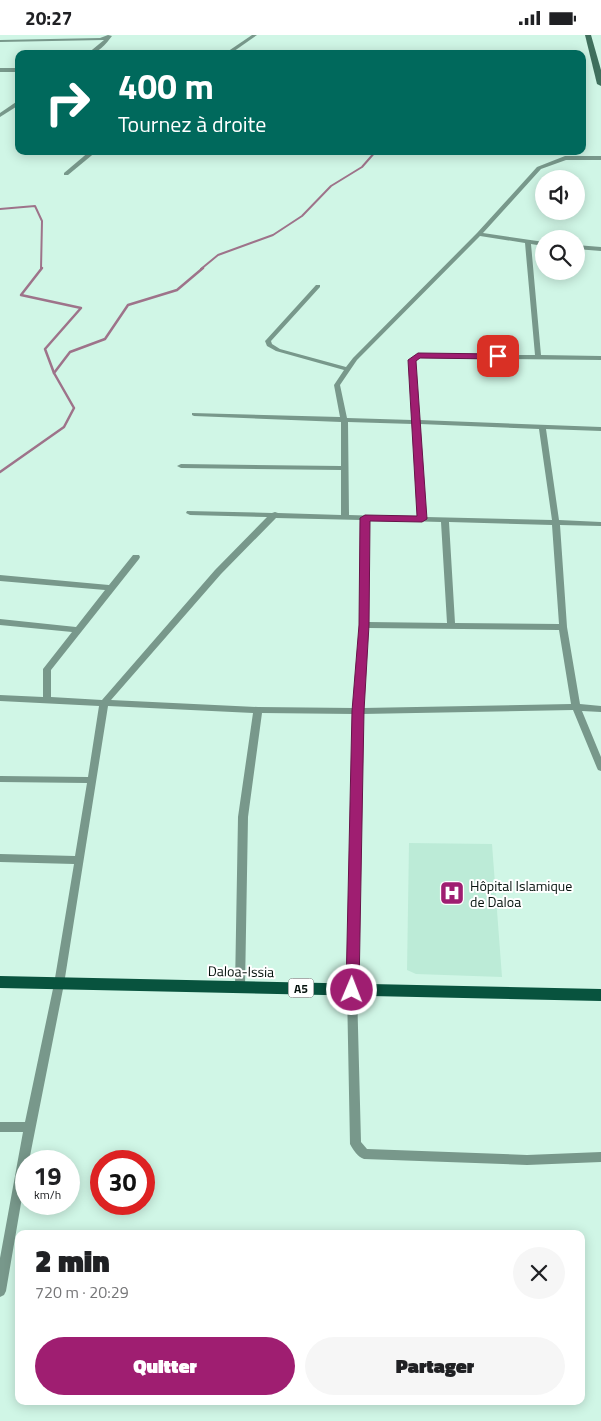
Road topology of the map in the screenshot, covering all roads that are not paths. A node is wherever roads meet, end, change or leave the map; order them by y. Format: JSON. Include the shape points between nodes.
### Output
{"nodes":[{"id":1,"x":255,"y":35,"type":"edge"},
{"id":2,"x":588,"y":35,"type":"edge"},
{"id":3,"x":110,"y":36,"type":"edge"},
{"id":4,"x":0,"y":41,"type":"edge"},
{"id":5,"x":94,"y":50,"type":"edge"},
{"id":6,"x":232,"y":50,"type":"edge"},
{"id":7,"x":0,"y":70,"type":"edge"},
{"id":8,"x":15,"y":70,"type":"edge"},
{"id":9,"x":601,"y":84,"type":"edge"},
{"id":10,"x":15,"y":105,"type":"edge"},
{"id":11,"x":0,"y":115,"type":"edge"},
{"id":12,"x":89,"y":155,"type":"edge"},
{"id":13,"x":601,"y":158,"type":"edge"},
{"id":14,"x":66,"y":174,"type":"dead end"},
{"id":15,"x":480,"y":234,"type":"junction"},
{"id":16,"x":528,"y":243,"type":"junction"},
{"id":17,"x":535,"y":243,"type":"edge"},
{"id":18,"x":585,"y":248,"type":"edge"},
{"id":19,"x":601,"y":249,"type":"edge"},
{"id":20,"x":318,"y":286,"type":"dead end"},
{"id":21,"x":538,"y":357,"type":"junction"},
{"id":22,"x":601,"y":357,"type":"edge"},
{"id":23,"x":348,"y":369,"type":"junction"},
{"id":24,"x":194,"y":414,"type":"dead end"},
{"id":25,"x":344,"y":419,"type":"junction"},
{"id":26,"x":416,"y":421,"type":"junction"},
{"id":27,"x":542,"y":426,"type":"junction"},
{"id":28,"x":601,"y":429,"type":"edge"},
{"id":29,"x":181,"y":466,"type":"dead end"},
{"id":30,"x":344,"y":468,"type":"junction"},
{"id":31,"x":190,"y":513,"type":"dead end"},
{"id":32,"x":275,"y":514,"type":"junction"},
{"id":33,"x":345,"y":517,"type":"junction"},
{"id":34,"x":365,"y":518,"type":"junction"},
{"id":35,"x":422,"y":519,"type":"junction"},
{"id":36,"x":445,"y":520,"type":"junction"},
{"id":37,"x":556,"y":523,"type":"junction"},
{"id":38,"x":601,"y":524,"type":"edge"},
{"id":39,"x":136,"y":557,"type":"dead end"},
{"id":40,"x":0,"y":578,"type":"edge"},
{"id":41,"x":111,"y":588,"type":"junction"},
{"id":42,"x":0,"y":622,"type":"edge"},
{"id":43,"x":364,"y":625,"type":"junction"},
{"id":44,"x":451,"y":625,"type":"junction"},
{"id":45,"x":563,"y":627,"type":"junction"},
{"id":46,"x":78,"y":630,"type":"junction"},
{"id":47,"x":0,"y":698,"type":"edge"},
{"id":48,"x":47,"y":700,"type":"junction"},
{"id":49,"x":104,"y":703,"type":"junction"},
{"id":50,"x":576,"y":707,"type":"junction"},
{"id":51,"x":601,"y":709,"type":"edge"},
{"id":52,"x":258,"y":710,"type":"junction"},
{"id":53,"x":358,"y":711,"type":"junction"},
{"id":54,"x":601,"y":768,"type":"edge"},
{"id":55,"x":0,"y":779,"type":"edge"},
{"id":56,"x":91,"y":780,"type":"junction"},
{"id":57,"x":0,"y":858,"type":"edge"},
{"id":58,"x":79,"y":860,"type":"junction"},
{"id":59,"x":0,"y":983,"type":"edge"},
{"id":60,"x":59,"y":984,"type":"junction"},
{"id":61,"x":240,"y":987,"type":"junction"},
{"id":62,"x":352,"y":990,"type":"junction"},
{"id":63,"x":601,"y":995,"type":"edge"},
{"id":64,"x":0,"y":1127,"type":"edge"},
{"id":65,"x":29,"y":1127,"type":"junction"},
{"id":66,"x":601,"y":1157,"type":"edge"},
{"id":67,"x":0,"y":1291,"type":"edge"}],
"edges":[{"from":1,"to":6,"type":"street"},
{"from":2,"to":9,"type":"street"},
{"from":3,"to":4,"type":"street","via":[[100,39]]},
{"from":3,"to":5,"type":"street"},
{"from":7,"to":8,"type":"street"},
{"from":10,"to":11,"type":"street"},
{"from":12,"to":14,"type":"street"},
{"from":13,"to":15,"type":"street","via":[[565,158],[544,165]]},
{"from":15,"to":16,"type":"street"},
{"from":15,"to":23,"type":"street"},
{"from":16,"to":17,"type":"street"},
{"from":16,"to":21,"type":"street"},
{"from":18,"to":19,"type":"street"},
{"from":20,"to":23,"type":"street","via":[[268,341],[269,345]]},
{"from":21,"to":22,"type":"street"},
{"from":21,"to":26,"type":"street","via":[[418,356],[412,360]]},
{"from":23,"to":25,"type":"street","via":[[337,385]]},
{"from":24,"to":25,"type":"street"},
{"from":25,"to":26,"type":"street"},
{"from":25,"to":30,"type":"street"},
{"from":26,"to":27,"type":"street"},
{"from":26,"to":35,"type":"street"},
{"from":27,"to":28,"type":"street"},
{"from":27,"to":37,"type":"street"},
{"from":29,"to":30,"type":"street"},
{"from":30,"to":33,"type":"street"},
{"from":31,"to":32,"type":"street"},
{"from":32,"to":33,"type":"street"},
{"from":32,"to":49,"type":"street","via":[[218,572]]},
{"from":33,"to":34,"type":"street"},
{"from":34,"to":35,"type":"street"},
{"from":34,"to":43,"type":"street"},
{"from":35,"to":36,"type":"street"},
{"from":36,"to":37,"type":"street"},
{"from":36,"to":44,"type":"street"},
{"from":37,"to":38,"type":"street"},
{"from":37,"to":45,"type":"street"},
{"from":39,"to":41,"type":"street"},
{"from":40,"to":41,"type":"street"},
{"from":41,"to":46,"type":"street"},
{"from":42,"to":46,"type":"street"},
{"from":43,"to":44,"type":"street"},
{"from":43,"to":53,"type":"street"},
{"from":44,"to":45,"type":"street"},
{"from":45,"to":50,"type":"street"},
{"from":46,"to":48,"type":"street","via":[[47,669]]},
{"from":47,"to":48,"type":"street"},
{"from":48,"to":49,"type":"street"},
{"from":49,"to":52,"type":"street"},
{"from":49,"to":56,"type":"street"},
{"from":50,"to":51,"type":"street"},
{"from":50,"to":53,"type":"street"},
{"from":50,"to":54,"type":"street"},
{"from":52,"to":53,"type":"street"},
{"from":52,"to":61,"type":"street","via":[[243,817]]},
{"from":53,"to":62,"type":"street"},
{"from":55,"to":56,"type":"street"},
{"from":56,"to":58,"type":"street"},
{"from":57,"to":58,"type":"street"},
{"from":58,"to":60,"type":"street"},
{"from":59,"to":60,"type":"main road","name":"Daloa-Issia","number":"A5"},
{"from":60,"to":61,"type":"main road","name":"Daloa-Issia","number":"A5"},
{"from":60,"to":65,"type":"street"},
{"from":61,"to":62,"type":"main road","name":"Daloa-Issia","number":"A5"},
{"from":62,"to":63,"type":"main road","name":"Daloa-Issia","number":"A5"},
{"from":62,"to":66,"type":"street","via":[[356,1144],[364,1154],[527,1160]]},
{"from":64,"to":65,"type":"street"},
{"from":65,"to":67,"type":"street"}]}
